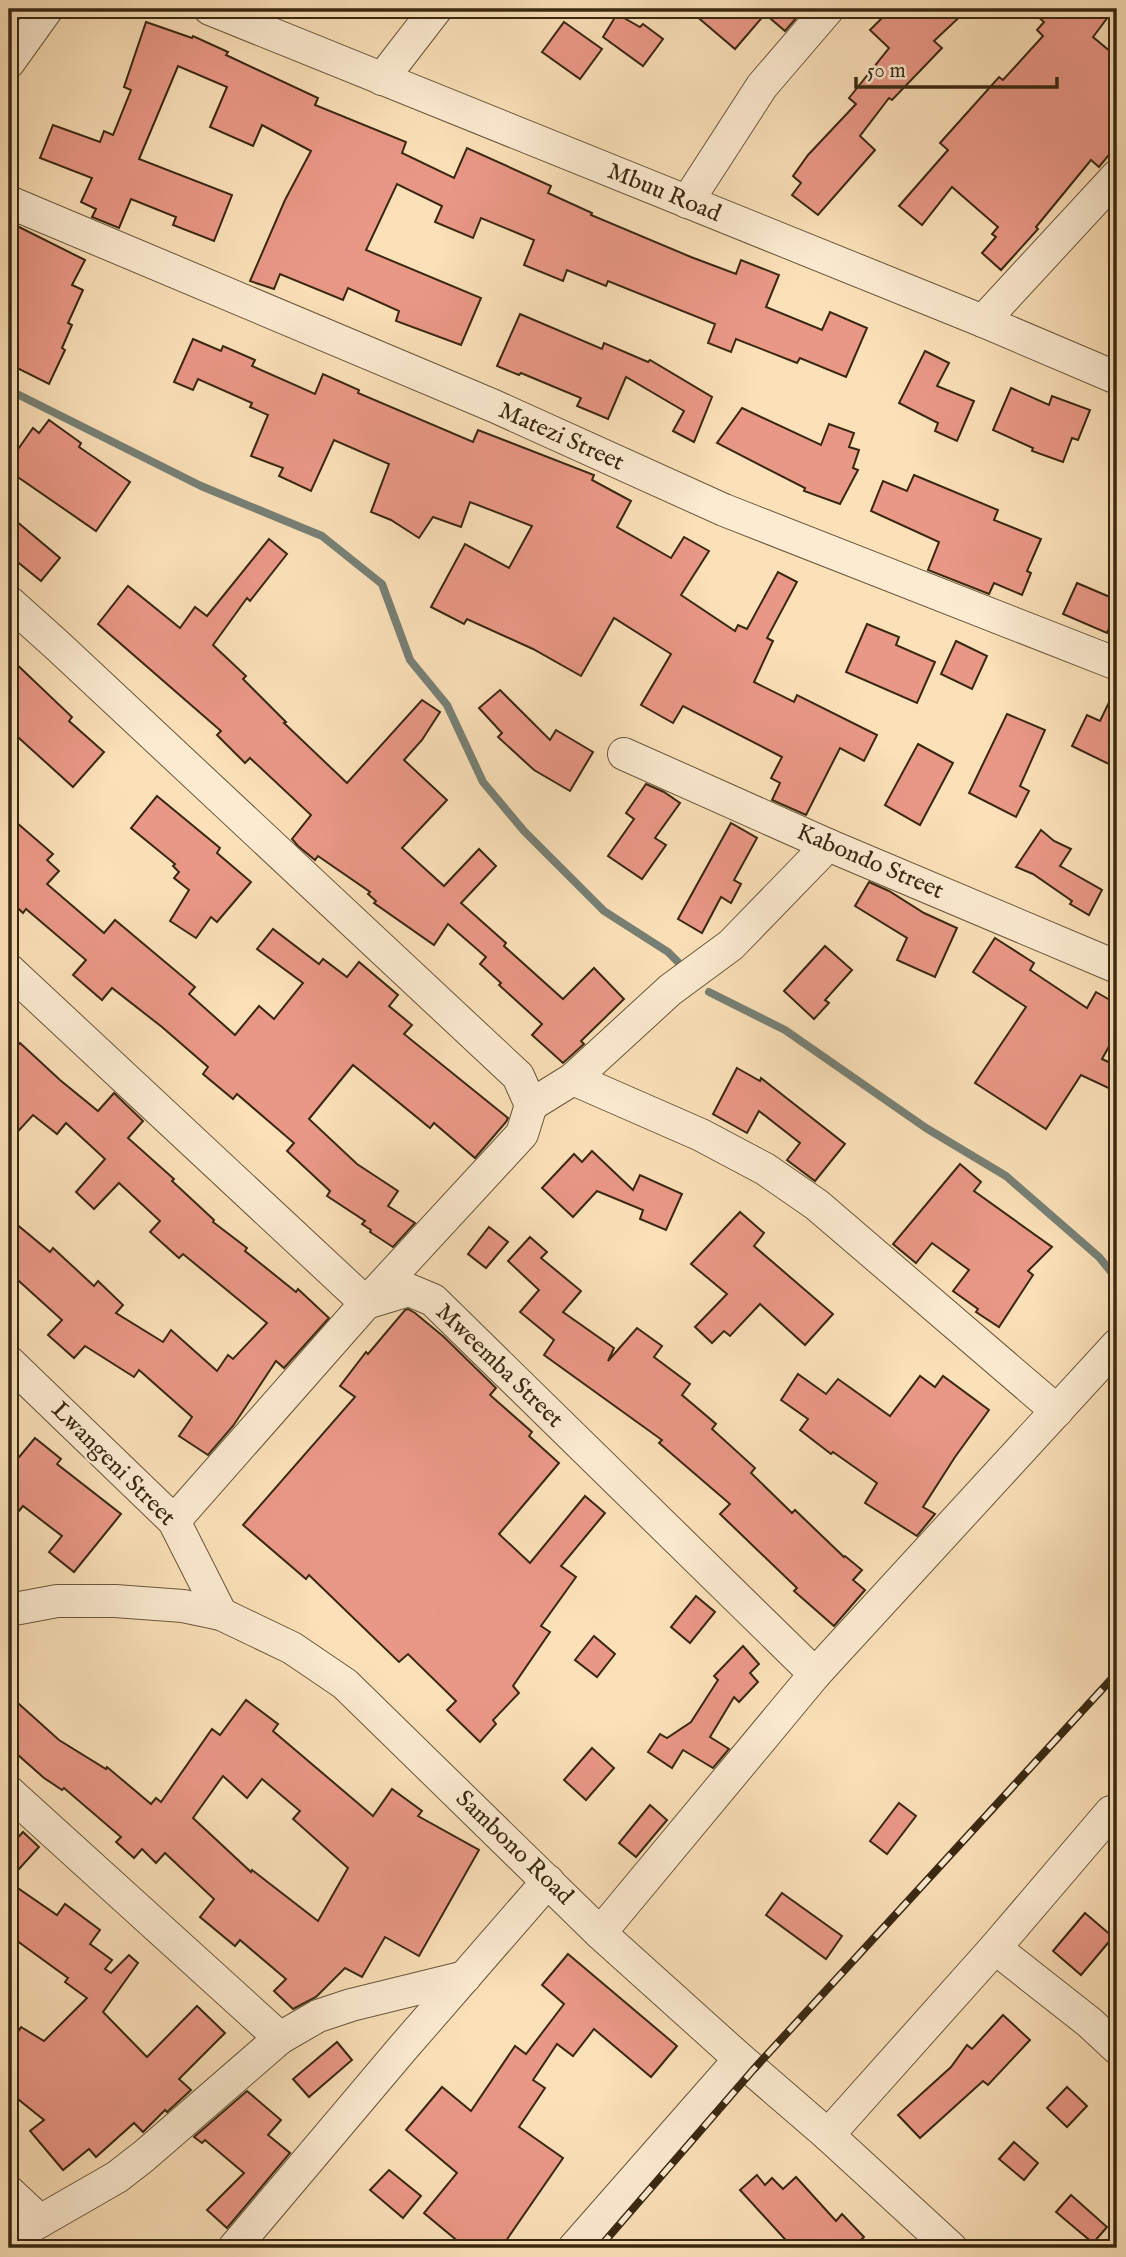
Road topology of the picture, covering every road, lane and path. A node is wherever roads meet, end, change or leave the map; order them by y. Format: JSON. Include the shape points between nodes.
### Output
{"nodes":[{"id":1,"x":47,"y":9,"type":"edge"},
{"id":2,"x":210,"y":9,"type":"edge"},
{"id":3,"x":436,"y":9,"type":"edge"},
{"id":4,"x":828,"y":9,"type":"edge"},
{"id":5,"x":9,"y":62,"type":"edge"},
{"id":6,"x":382,"y":79,"type":"junction"},
{"id":7,"x":1117,"y":176,"type":"edge"},
{"id":8,"x":9,"y":201,"type":"edge"},
{"id":9,"x":687,"y":202,"type":"junction"},
{"id":10,"x":983,"y":321,"type":"junction"},
{"id":11,"x":1117,"y":378,"type":"edge"},
{"id":12,"x":9,"y":602,"type":"edge"},
{"id":13,"x":1117,"y":664,"type":"edge"},
{"id":14,"x":624,"y":754,"type":"dead end"},
{"id":15,"x":828,"y":845,"type":"junction"},
{"id":16,"x":1117,"y":967,"type":"edge"},
{"id":17,"x":9,"y":970,"type":"edge"},
{"id":18,"x":573,"y":1079,"type":"junction"},
{"id":19,"x":531,"y":1105,"type":"junction"},
{"id":20,"x":366,"y":1303,"type":"junction"},
{"id":21,"x":1117,"y":1345,"type":"edge"},
{"id":22,"x":9,"y":1362,"type":"edge"},
{"id":23,"x":1058,"y":1411,"type":"junction"},
{"id":24,"x":174,"y":1521,"type":"junction"},
{"id":25,"x":9,"y":1610,"type":"edge"},
{"id":26,"x":221,"y":1614,"type":"junction"},
{"id":27,"x":816,"y":1674,"type":"junction"},
{"id":28,"x":9,"y":1792,"type":"edge"},
{"id":29,"x":1117,"y":1811,"type":"edge"},
{"id":30,"x":548,"y":1881,"type":"junction"},
{"id":31,"x":600,"y":1933,"type":"junction"},
{"id":32,"x":995,"y":1948,"type":"junction"},
{"id":33,"x":465,"y":1977,"type":"junction"},
{"id":34,"x":280,"y":2038,"type":"junction"},
{"id":35,"x":1117,"y":2048,"type":"edge"},
{"id":36,"x":740,"y":2059,"type":"junction"},
{"id":37,"x":828,"y":2135,"type":"junction"},
{"id":38,"x":9,"y":2192,"type":"edge"},
{"id":39,"x":40,"y":2221,"type":"junction"},
{"id":40,"x":9,"y":2239,"type":"edge"},
{"id":41,"x":234,"y":2248,"type":"edge"},
{"id":42,"x":574,"y":2248,"type":"edge"},
{"id":43,"x":951,"y":2248,"type":"edge"}],
"edges":[{"from":1,"to":5,"type":"street"},
{"from":2,"to":6,"type":"street","name":"Mbuu Road"},
{"from":3,"to":6,"type":"street"},
{"from":4,"to":9,"type":"street","via":[[762,86]]},
{"from":6,"to":9,"type":"street","name":"Mbuu Road"},
{"from":7,"to":10,"type":"street"},
{"from":8,"to":13,"type":"street","name":"Matezi Street","via":[[494,406],[724,509]]},
{"from":9,"to":10,"type":"street","name":"Mbuu Road"},
{"from":10,"to":11,"type":"street","name":"Mbuu Road"},
{"from":12,"to":19,"type":"street","via":[[518,1076]]},
{"from":14,"to":15,"type":"street","name":"Kabondo Street"},
{"from":15,"to":16,"type":"street","name":"Kabondo Street"},
{"from":15,"to":18,"type":"street","via":[[731,945],[670,990]]},
{"from":17,"to":20,"type":"street"},
{"from":18,"to":19,"type":"street"},
{"from":18,"to":23,"type":"street","via":[[701,1135],[765,1169],[817,1205]]},
{"from":19,"to":20,"type":"street","via":[[522,1134]]},
{"from":20,"to":24,"type":"street"},
{"from":20,"to":27,"type":"street","name":"Mweemba Street","via":[[409,1290],[433,1300]]},
{"from":21,"to":23,"type":"street"},
{"from":22,"to":24,"type":"street","name":"Lwangeni Street"},
{"from":23,"to":27,"type":"street"},
{"from":24,"to":26,"type":"street","name":"Lwangeni Street"},
{"from":25,"to":26,"type":"street","name":"Sambono Road","via":[[57,1601],[115,1601]]},
{"from":26,"to":30,"type":"street","name":"Sambono Road","via":[[292,1648],[345,1684]]},
{"from":27,"to":31,"type":"street"},
{"from":28,"to":34,"type":"street"},
{"from":29,"to":32,"type":"street","via":[[1111,1812]]},
{"from":30,"to":31,"type":"street","name":"Sambono Road"},
{"from":30,"to":33,"type":"street"},
{"from":31,"to":36,"type":"street","name":"Sambono Road"},
{"from":32,"to":35,"type":"street"},
{"from":32,"to":37,"type":"street"},
{"from":33,"to":34,"type":"street","via":[[351,2005],[318,2016]]},
{"from":33,"to":41,"type":"street"},
{"from":34,"to":39,"type":"street","via":[[144,2156]]},
{"from":36,"to":37,"type":"street","name":"Sambono Road"},
{"from":36,"to":42,"type":"street"},
{"from":37,"to":43,"type":"street","name":"Sambono Road"},
{"from":38,"to":39,"type":"street"},
{"from":39,"to":40,"type":"street"}]}
